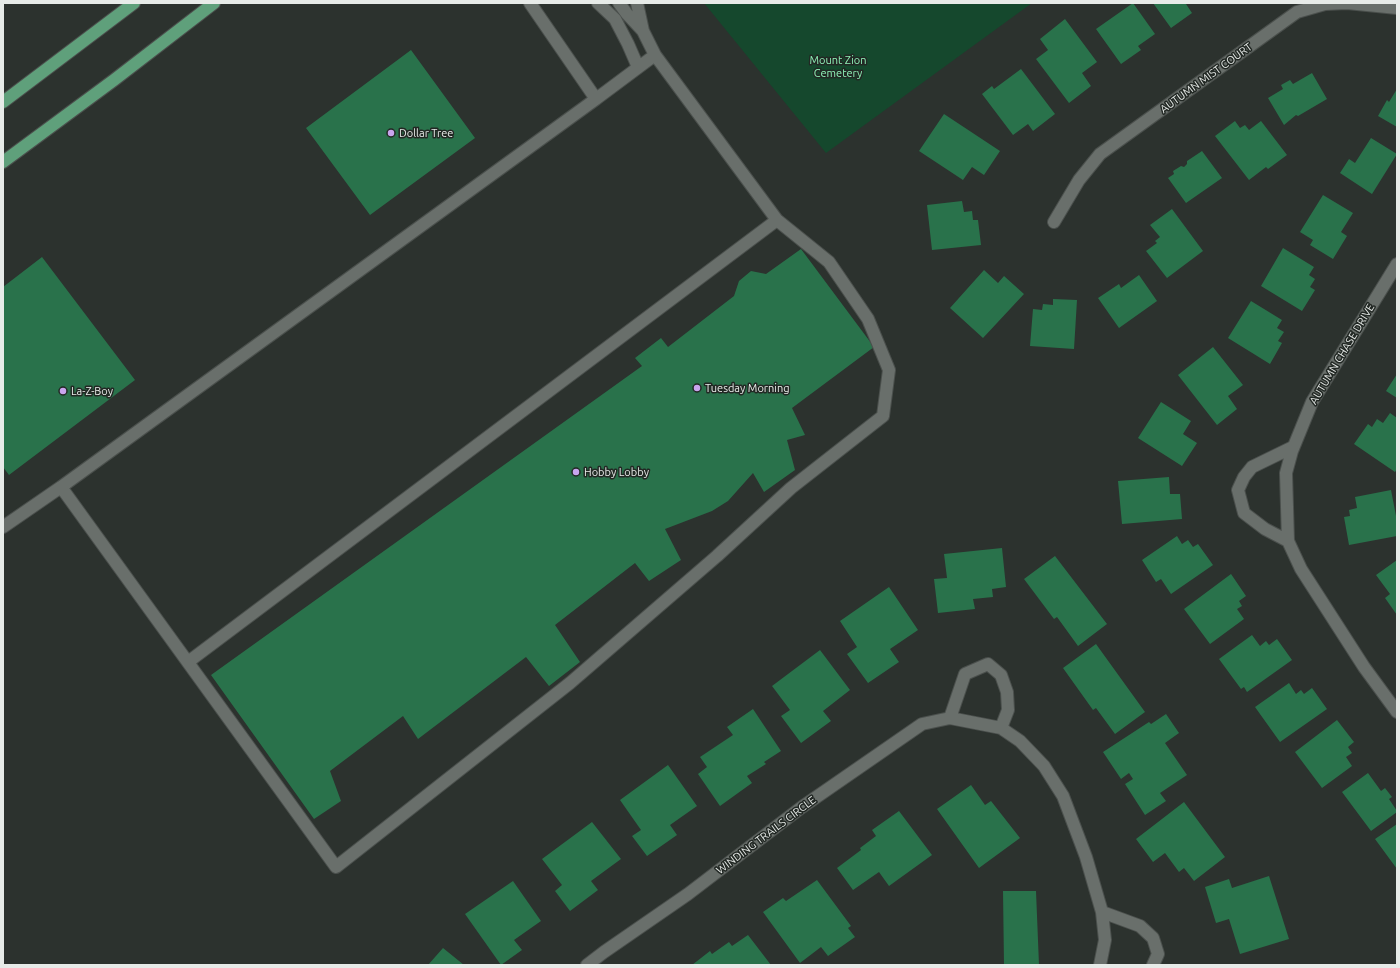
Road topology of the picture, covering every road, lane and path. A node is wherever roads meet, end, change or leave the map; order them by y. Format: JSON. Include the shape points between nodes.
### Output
{"nodes":[{"id":1,"x":134,"y":3,"type":"edge"},
{"id":2,"x":214,"y":3,"type":"edge"},
{"id":3,"x":530,"y":3,"type":"edge"},
{"id":4,"x":598,"y":3,"type":"edge"},
{"id":5,"x":619,"y":3,"type":"edge"},
{"id":6,"x":637,"y":3,"type":"edge"},
{"id":7,"x":1397,"y":8,"type":"edge"},
{"id":8,"x":643,"y":31,"type":"junction"},
{"id":9,"x":655,"y":55,"type":"junction"},
{"id":10,"x":638,"y":67,"type":"junction"},
{"id":11,"x":596,"y":99,"type":"junction"},
{"id":12,"x":3,"y":102,"type":"edge"},
{"id":13,"x":3,"y":162,"type":"edge"},
{"id":14,"x":778,"y":220,"type":"junction"},
{"id":15,"x":1054,"y":222,"type":"dead end"},
{"id":16,"x":1397,"y":264,"type":"edge"},
{"id":17,"x":1293,"y":446,"type":"junction"},
{"id":18,"x":61,"y":488,"type":"junction"},
{"id":19,"x":3,"y":527,"type":"edge"},
{"id":20,"x":1288,"y":541,"type":"junction"},
{"id":21,"x":188,"y":662,"type":"junction"},
{"id":22,"x":1397,"y":712,"type":"edge"},
{"id":23,"x":950,"y":718,"type":"junction"},
{"id":24,"x":1001,"y":728,"type":"junction"},
{"id":25,"x":1102,"y":912,"type":"junction"},
{"id":26,"x":588,"y":965,"type":"edge"},
{"id":27,"x":1100,"y":965,"type":"edge"},
{"id":28,"x":1153,"y":965,"type":"edge"}],
"edges":[{"from":1,"to":12,"type":"main road"},
{"from":2,"to":13,"type":"main road"},
{"from":3,"to":11,"type":"street"},
{"from":4,"to":10,"type":"street","via":[[615,19]]},
{"from":5,"to":8,"type":"street"},
{"from":6,"to":8,"type":"street"},
{"from":7,"to":15,"type":"street","name":"AUTUMN MIST COURT","via":[[1347,3],[1325,4],[1298,12],[1100,154],[1079,180]]},
{"from":8,"to":9,"type":"street"},
{"from":9,"to":10,"type":"street"},
{"from":9,"to":14,"type":"street"},
{"from":10,"to":11,"type":"street"},
{"from":11,"to":18,"type":"street"},
{"from":14,"to":21,"type":"street"},
{"from":14,"to":21,"type":"street","via":[[829,262],[868,319],[889,370],[883,416],[791,488],[717,556],[570,682],[336,866]]},
{"from":16,"to":17,"type":"street","name":"AUTUMN CHASE DRIVE","via":[[1312,402]]},
{"from":17,"to":20,"type":"street","name":"AUTUMN CHASE DRIVE","via":[[1286,473]]},
{"from":17,"to":20,"type":"street","via":[[1252,467],[1238,490],[1244,513],[1264,529]]},
{"from":18,"to":19,"type":"street"},
{"from":18,"to":21,"type":"street"},
{"from":20,"to":22,"type":"street","name":"AUTUMN CHASE DRIVE","via":[[1301,569],[1364,667]]},
{"from":23,"to":24,"type":"street","name":"WINDING TRAILS CIRCLE"},
{"from":23,"to":24,"type":"street","via":[[964,674],[988,664],[1001,675],[1007,692],[1008,710]]},
{"from":23,"to":26,"type":"street","name":"WINDING TRAILS CIRCLE","via":[[922,724],[802,807],[688,894]]},
{"from":24,"to":25,"type":"street","name":"WINDING TRAILS CIRCLE","via":[[1020,741],[1039,761],[1063,796],[1086,858]]},
{"from":25,"to":27,"type":"street","name":"WINDING TRAILS CIRCLE","via":[[1105,940]]},
{"from":25,"to":28,"type":"street","via":[[1140,926],[1153,938],[1158,954]]}]}
